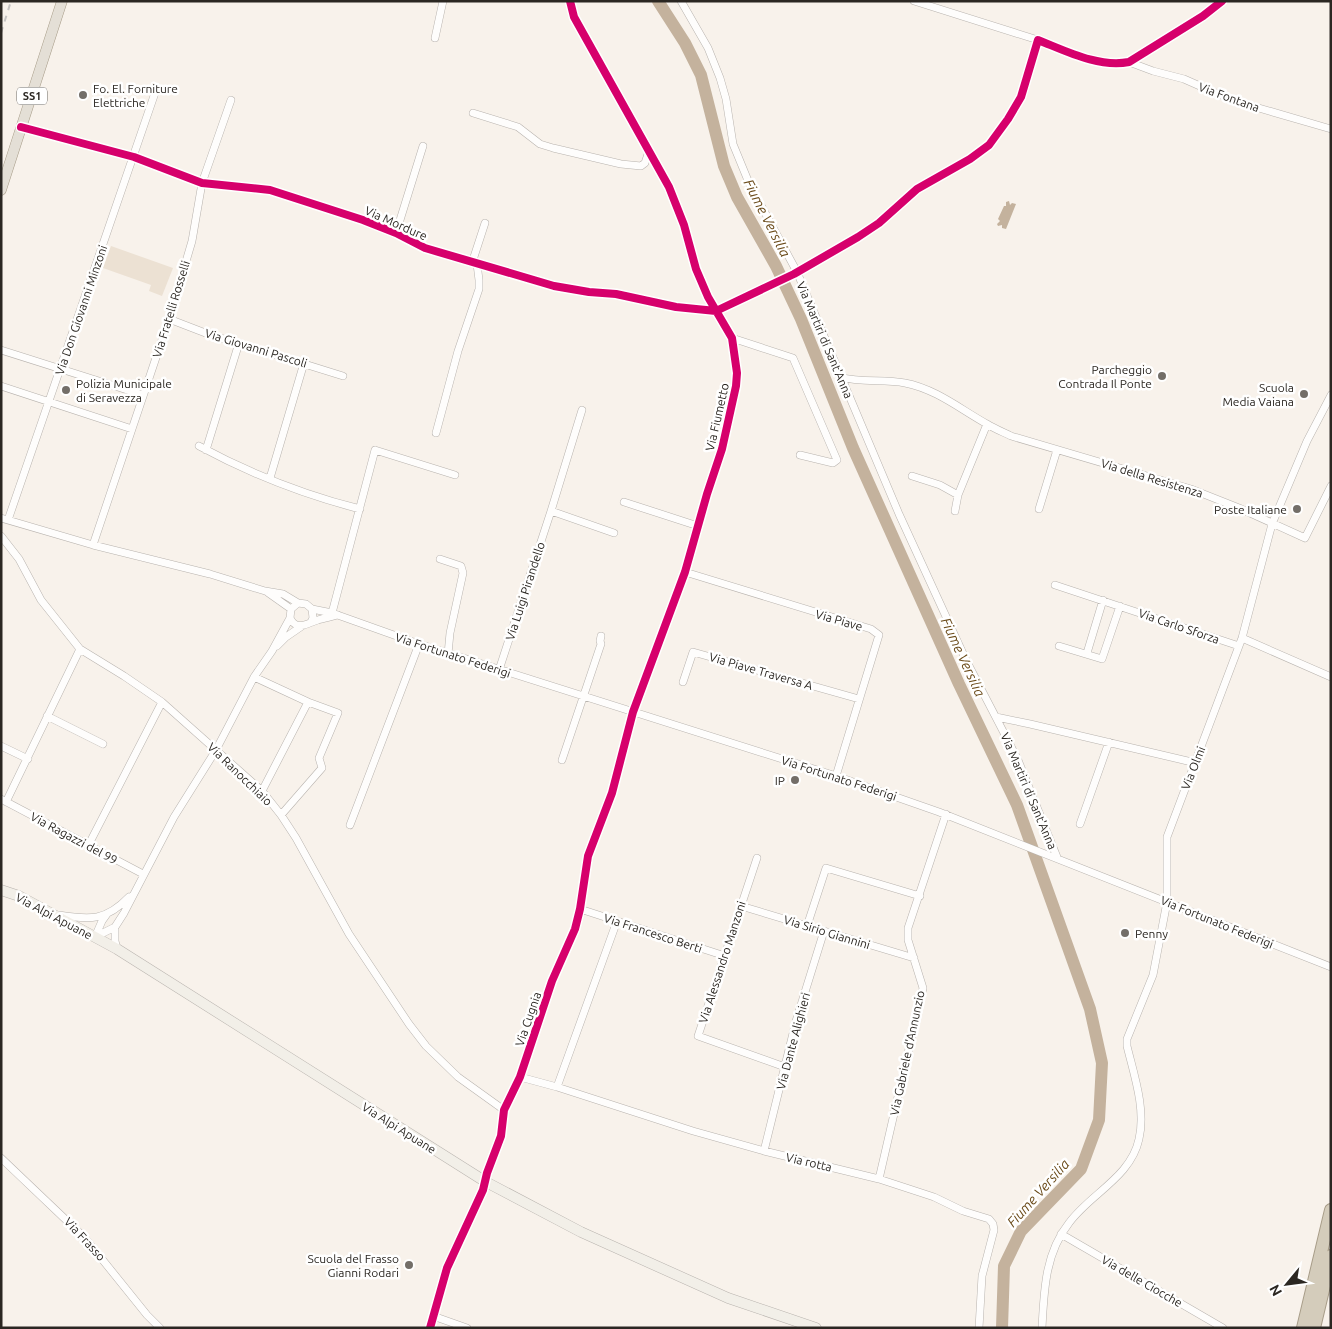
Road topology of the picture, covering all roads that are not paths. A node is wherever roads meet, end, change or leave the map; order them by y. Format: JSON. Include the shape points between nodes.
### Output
{"nodes":[{"id":1,"x":62,"y":1,"type":"edge"},
{"id":2,"x":443,"y":1,"type":"edge"},
{"id":3,"x":570,"y":1,"type":"edge"},
{"id":4,"x":681,"y":1,"type":"edge"},
{"id":5,"x":914,"y":1,"type":"edge"},
{"id":6,"x":1222,"y":1,"type":"edge"},
{"id":7,"x":435,"y":38,"type":"dead end"},
{"id":8,"x":1038,"y":40,"type":"junction"},
{"id":9,"x":1129,"y":62,"type":"junction"},
{"id":10,"x":156,"y":90,"type":"dead end"},
{"id":11,"x":231,"y":100,"type":"dead end"},
{"id":12,"x":474,"y":113,"type":"dead end"},
{"id":13,"x":21,"y":127,"type":"junction"},
{"id":14,"x":1331,"y":129,"type":"edge"},
{"id":15,"x":423,"y":146,"type":"dead end"},
{"id":16,"x":649,"y":151,"type":"junction"},
{"id":17,"x":134,"y":157,"type":"junction"},
{"id":18,"x":202,"y":183,"type":"junction"},
{"id":19,"x":1,"y":190,"type":"edge"},
{"id":20,"x":485,"y":223,"type":"dead end"},
{"id":21,"x":396,"y":233,"type":"junction"},
{"id":22,"x":474,"y":264,"type":"junction"},
{"id":23,"x":795,"y":273,"type":"junction"},
{"id":24,"x":716,"y":310,"type":"junction"},
{"id":25,"x":168,"y":319,"type":"junction"},
{"id":26,"x":732,"y":338,"type":"junction"},
{"id":27,"x":239,"y":343,"type":"junction"},
{"id":28,"x":1,"y":350,"type":"edge"},
{"id":29,"x":304,"y":363,"type":"junction"},
{"id":30,"x":60,"y":368,"type":"junction"},
{"id":31,"x":343,"y":376,"type":"dead end"},
{"id":32,"x":840,"y":377,"type":"junction"},
{"id":33,"x":1,"y":386,"type":"edge"},
{"id":34,"x":143,"y":395,"type":"junction"},
{"id":35,"x":1331,"y":395,"type":"edge"},
{"id":36,"x":48,"y":403,"type":"junction"},
{"id":37,"x":582,"y":410,"type":"dead end"},
{"id":38,"x":987,"y":424,"type":"junction"},
{"id":39,"x":132,"y":429,"type":"junction"},
{"id":40,"x":436,"y":433,"type":"dead end"},
{"id":41,"x":1057,"y":450,"type":"junction"},
{"id":42,"x":800,"y":455,"type":"dead end"},
{"id":43,"x":455,"y":475,"type":"dead end"},
{"id":44,"x":912,"y":476,"type":"dead end"},
{"id":45,"x":270,"y":478,"type":"junction"},
{"id":46,"x":1330,"y":488,"type":"edge"},
{"id":47,"x":958,"y":495,"type":"junction"},
{"id":48,"x":624,"y":502,"type":"dead end"},
{"id":49,"x":1039,"y":509,"type":"dead end"},
{"id":50,"x":360,"y":510,"type":"junction"},
{"id":51,"x":955,"y":510,"type":"dead end"},
{"id":52,"x":551,"y":511,"type":"junction"},
{"id":53,"x":5,"y":519,"type":"edge"},
{"id":54,"x":1272,"y":524,"type":"junction"},
{"id":55,"x":698,"y":526,"type":"junction"},
{"id":56,"x":614,"y":533,"type":"dead end"},
{"id":57,"x":1,"y":536,"type":"edge"},
{"id":58,"x":93,"y":545,"type":"junction"},
{"id":59,"x":440,"y":559,"type":"dead end"},
{"id":60,"x":685,"y":572,"type":"junction"},
{"id":61,"x":1055,"y":585,"type":"dead end"},
{"id":62,"x":264,"y":591,"type":"junction"},
{"id":63,"x":1103,"y":600,"type":"junction"},
{"id":64,"x":298,"y":603,"type":"junction"},
{"id":65,"x":1120,"y":606,"type":"junction"},
{"id":66,"x":291,"y":609,"type":"junction"},
{"id":67,"x":312,"y":610,"type":"junction"},
{"id":68,"x":335,"y":614,"type":"junction"},
{"id":69,"x":290,"y":618,"type":"junction"},
{"id":70,"x":311,"y":622,"type":"junction"},
{"id":71,"x":302,"y":626,"type":"junction"},
{"id":72,"x":601,"y":636,"type":"dead end"},
{"id":73,"x":1242,"y":638,"type":"junction"},
{"id":74,"x":419,"y":644,"type":"junction"},
{"id":75,"x":1059,"y":646,"type":"dead end"},
{"id":76,"x":1239,"y":646,"type":"junction"},
{"id":77,"x":80,"y":648,"type":"junction"},
{"id":78,"x":272,"y":651,"type":"junction"},
{"id":79,"x":1087,"y":653,"type":"junction"},
{"id":80,"x":448,"y":654,"type":"junction"},
{"id":81,"x":499,"y":670,"type":"junction"},
{"id":82,"x":254,"y":677,"type":"junction"},
{"id":83,"x":1331,"y":677,"type":"edge"},
{"id":84,"x":683,"y":682,"type":"dead end"},
{"id":85,"x":583,"y":697,"type":"junction"},
{"id":86,"x":859,"y":699,"type":"junction"},
{"id":87,"x":162,"y":702,"type":"junction"},
{"id":88,"x":308,"y":702,"type":"junction"},
{"id":89,"x":633,"y":712,"type":"junction"},
{"id":90,"x":47,"y":716,"type":"junction"},
{"id":91,"x":996,"y":717,"type":"junction"},
{"id":92,"x":1109,"y":742,"type":"junction"},
{"id":93,"x":103,"y":744,"type":"dead end"},
{"id":94,"x":1,"y":746,"type":"edge"},
{"id":95,"x":216,"y":750,"type":"junction"},
{"id":96,"x":28,"y":759,"type":"junction"},
{"id":97,"x":562,"y":760,"type":"dead end"},
{"id":98,"x":1196,"y":763,"type":"junction"},
{"id":99,"x":836,"y":776,"type":"junction"},
{"id":100,"x":262,"y":791,"type":"junction"},
{"id":101,"x":4,"y":800,"type":"edge"},
{"id":102,"x":946,"y":814,"type":"junction"},
{"id":103,"x":281,"y":815,"type":"junction"},
{"id":104,"x":1080,"y":824,"type":"dead end"},
{"id":105,"x":350,"y":825,"type":"dead end"},
{"id":106,"x":88,"y":846,"type":"junction"},
{"id":107,"x":1057,"y":857,"type":"junction"},
{"id":108,"x":758,"y":858,"type":"dead end"},
{"id":109,"x":143,"y":874,"type":"junction"},
{"id":110,"x":1,"y":890,"type":"edge"},
{"id":111,"x":134,"y":891,"type":"junction"},
{"id":112,"x":920,"y":896,"type":"junction"},
{"id":113,"x":1167,"y":902,"type":"junction"},
{"id":114,"x":741,"y":906,"type":"junction"},
{"id":115,"x":580,"y":909,"type":"junction"},
{"id":116,"x":51,"y":913,"type":"junction"},
{"id":117,"x":108,"y":914,"type":"junction"},
{"id":118,"x":618,"y":921,"type":"junction"},
{"id":119,"x":807,"y":926,"type":"junction"},
{"id":120,"x":115,"y":927,"type":"junction"},
{"id":121,"x":824,"y":931,"type":"junction"},
{"id":122,"x":95,"y":937,"type":"junction"},
{"id":123,"x":117,"y":950,"type":"junction"},
{"id":124,"x":725,"y":956,"type":"junction"},
{"id":125,"x":914,"y":958,"type":"junction"},
{"id":126,"x":1331,"y":967,"type":"edge"},
{"id":127,"x":785,"y":1066,"type":"junction"},
{"id":128,"x":520,"y":1077,"type":"junction"},
{"id":129,"x":557,"y":1087,"type":"junction"},
{"id":130,"x":504,"y":1110,"type":"junction"},
{"id":131,"x":764,"y":1152,"type":"junction"},
{"id":132,"x":1,"y":1158,"type":"edge"},
{"id":133,"x":879,"y":1179,"type":"junction"},
{"id":134,"x":486,"y":1182,"type":"junction"},
{"id":135,"x":1331,"y":1210,"type":"edge"},
{"id":136,"x":1061,"y":1234,"type":"junction"},
{"id":137,"x":1331,"y":1256,"type":"edge"},
{"id":138,"x":433,"y":1316,"type":"junction"},
{"id":139,"x":160,"y":1328,"type":"edge"},
{"id":140,"x":430,"y":1328,"type":"edge"},
{"id":141,"x":467,"y":1328,"type":"edge"},
{"id":142,"x":816,"y":1328,"type":"edge"},
{"id":143,"x":978,"y":1328,"type":"edge"},
{"id":144,"x":1042,"y":1328,"type":"edge"},
{"id":145,"x":1223,"y":1328,"type":"edge"},
{"id":146,"x":1303,"y":1328,"type":"edge"},
{"id":147,"x":1314,"y":1328,"type":"edge"}],
"edges":[{"from":1,"to":13,"type":"main road","number":"SS1"},
{"from":2,"to":7,"type":"street"},
{"from":3,"to":16,"type":"street","name":"Via Fiumetto","via":[[574,17]]},
{"from":4,"to":23,"type":"street","via":[[708,48],[720,78],[733,144],[742,167]]},
{"from":5,"to":8,"type":"street"},
{"from":6,"to":9,"type":"street"},
{"from":8,"to":9,"type":"street","via":[[1086,58],[1118,64]]},
{"from":8,"to":23,"type":"street","name":"Via Martiri di Sant'Anna","via":[[1021,96],[988,145],[970,160],[917,189],[879,223]]},
{"from":9,"to":14,"type":"street","name":"Via Fontana","via":[[1244,103]]},
{"from":10,"to":17,"type":"street","name":"Via Don Giovanni Minzoni"},
{"from":11,"to":18,"type":"street","name":"Via Fratelli Rosselli"},
{"from":12,"to":16,"type":"street","via":[[518,127],[540,144],[620,164],[641,166]]},
{"from":13,"to":17,"type":"street","name":"Via Mordure"},
{"from":13,"to":19,"type":"main road","number":"SS1"},
{"from":15,"to":21,"type":"street"},
{"from":16,"to":24,"type":"street","name":"Via Fiumetto","via":[[669,187],[696,269]]},
{"from":17,"to":18,"type":"street","name":"Via Mordure"},
{"from":17,"to":30,"type":"street","name":"Via Don Giovanni Minzoni"},
{"from":18,"to":21,"type":"street","name":"Via Mordure","via":[[270,190]]},
{"from":18,"to":25,"type":"street","name":"Via Fratelli Rosselli","via":[[192,241]]},
{"from":20,"to":22,"type":"street"},
{"from":21,"to":22,"type":"street","name":"Via Mordure","via":[[425,248]]},
{"from":22,"to":24,"type":"street","name":"Via Mordure","via":[[554,286],[616,294],[676,308]]},
{"from":22,"to":40,"type":"street","via":[[479,289]]},
{"from":23,"to":24,"type":"street","name":"Via Mordure"},
{"from":23,"to":32,"type":"street","name":"Via Martiri di Sant'Anna"},
{"from":24,"to":26,"type":"street","name":"Via Fiumetto"},
{"from":25,"to":27,"type":"street","name":"Via Giovanni Pascoli"},
{"from":25,"to":34,"type":"street","name":"Via Fratelli Rosselli"},
{"from":26,"to":42,"type":"street","via":[[793,358],[837,460],[833,463]]},
{"from":26,"to":55,"type":"street","name":"Via Fiumetto","via":[[737,373],[734,400]]},
{"from":27,"to":29,"type":"street","name":"Via Giovanni Pascoli"},
{"from":27,"to":45,"type":"street","via":[[203,448]]},
{"from":28,"to":30,"type":"street"},
{"from":29,"to":31,"type":"street","name":"Via Giovanni Pascoli"},
{"from":29,"to":45,"type":"street"},
{"from":30,"to":34,"type":"street"},
{"from":30,"to":36,"type":"street","name":"Via Don Giovanni Minzoni"},
{"from":32,"to":38,"type":"street","name":"Via della Resistenza","via":[[918,387],[947,399]]},
{"from":32,"to":91,"type":"street","name":"Via Martiri di Sant'Anna","via":[[965,658]]},
{"from":33,"to":36,"type":"street"},
{"from":34,"to":39,"type":"street","name":"Via Fratelli Rosselli"},
{"from":35,"to":54,"type":"street","name":"Via Olmi","via":[[1303,449]]},
{"from":36,"to":39,"type":"street"},
{"from":36,"to":53,"type":"street","name":"Via Don Giovanni Minzoni"},
{"from":37,"to":52,"type":"street","name":"Via Luigi Pirandello"},
{"from":38,"to":41,"type":"street","name":"Via della Resistenza","via":[[1012,436]]},
{"from":38,"to":47,"type":"street"},
{"from":39,"to":58,"type":"street","name":"Via Fratelli Rosselli"},
{"from":41,"to":49,"type":"street"},
{"from":41,"to":54,"type":"street","name":"Via della Resistenza","via":[[1191,489]]},
{"from":43,"to":50,"type":"street","via":[[375,450]]},
{"from":44,"to":47,"type":"street"},
{"from":45,"to":50,"type":"street","via":[[307,494]]},
{"from":46,"to":54,"type":"street","via":[[1306,538]]},
{"from":47,"to":51,"type":"street"},
{"from":48,"to":55,"type":"street"},
{"from":50,"to":68,"type":"street"},
{"from":52,"to":56,"type":"street"},
{"from":52,"to":81,"type":"street","name":"Via Luigi Pirandello"},
{"from":53,"to":58,"type":"street"},
{"from":54,"to":73,"type":"street","name":"Via Olmi"},
{"from":55,"to":60,"type":"street","name":"Via Fiumetto"},
{"from":57,"to":77,"type":"street","name":"Via Ranocchiaio","via":[[16,554],[41,600]]},
{"from":58,"to":62,"type":"street"},
{"from":59,"to":80,"type":"street","via":[[461,566],[463,573]]},
{"from":60,"to":86,"type":"street","name":"Via Piave","via":[[871,629],[879,635]]},
{"from":60,"to":89,"type":"street","name":"Via Fiumetto"},
{"from":61,"to":63,"type":"street","name":"Via Carlo Sforza"},
{"from":62,"to":64,"type":"street","via":[[283,594]]},
{"from":62,"to":66,"type":"street"},
{"from":63,"to":65,"type":"street","name":"Via Carlo Sforza"},
{"from":63,"to":79,"type":"street"},
{"from":64,"to":66,"type":"street"},
{"from":64,"to":67,"type":"street","via":[[306,604]]},
{"from":65,"to":76,"type":"street","name":"Via Carlo Sforza"},
{"from":65,"to":79,"type":"street","via":[[1102,659]]},
{"from":66,"to":69,"type":"street"},
{"from":67,"to":68,"type":"street","name":"Via Fortunato Federigi"},
{"from":67,"to":70,"type":"street"},
{"from":68,"to":70,"type":"street"},
{"from":68,"to":74,"type":"street","name":"Via Fortunato Federigi"},
{"from":69,"to":71,"type":"street"},
{"from":69,"to":78,"type":"street"},
{"from":70,"to":71,"type":"street"},
{"from":71,"to":78,"type":"street"},
{"from":72,"to":85,"type":"street"},
{"from":73,"to":76,"type":"street","name":"Via Olmi"},
{"from":73,"to":83,"type":"street"},
{"from":74,"to":80,"type":"street","name":"Via Fortunato Federigi"},
{"from":74,"to":105,"type":"street"},
{"from":75,"to":79,"type":"street"},
{"from":76,"to":98,"type":"street","name":"Via Olmi"},
{"from":77,"to":87,"type":"street","name":"Via Ranocchiaio"},
{"from":77,"to":90,"type":"street","name":"Via Ragazzi del 99"},
{"from":78,"to":82,"type":"street"},
{"from":80,"to":81,"type":"street","name":"Via Fortunato Federigi"},
{"from":81,"to":85,"type":"street","name":"Via Fortunato Federigi"},
{"from":82,"to":88,"type":"street"},
{"from":82,"to":95,"type":"street"},
{"from":84,"to":86,"type":"street","name":"Via Piave Traversa A","via":[[693,652]]},
{"from":85,"to":89,"type":"street","name":"Via Fortunato Federigi"},
{"from":85,"to":97,"type":"street"},
{"from":86,"to":99,"type":"street","name":"Via Piave"},
{"from":87,"to":95,"type":"street","name":"Via Ranocchiaio"},
{"from":87,"to":106,"type":"street"},
{"from":88,"to":100,"type":"street"},
{"from":88,"to":103,"type":"street","via":[[338,713],[319,758],[322,768]]},
{"from":89,"to":99,"type":"street","name":"Via Fortunato Federigi"},
{"from":89,"to":115,"type":"street","name":"Via Cugnia","via":[[612,793],[588,856]]},
{"from":90,"to":93,"type":"street"},
{"from":90,"to":96,"type":"street","name":"Via Ragazzi del 99"},
{"from":91,"to":92,"type":"street"},
{"from":91,"to":107,"type":"street","name":"Via Martiri di Sant'Anna","via":[[1018,760]]},
{"from":92,"to":98,"type":"street"},
{"from":92,"to":104,"type":"street"},
{"from":94,"to":96,"type":"street"},
{"from":95,"to":100,"type":"street","name":"Via Ranocchiaio"},
{"from":95,"to":109,"type":"street"},
{"from":96,"to":101,"type":"street","name":"Via Ragazzi del 99"},
{"from":98,"to":113,"type":"street","name":"Via Olmi","via":[[1167,837]]},
{"from":99,"to":102,"type":"street","name":"Via Fortunato Federigi"},
{"from":100,"to":103,"type":"street","name":"Via Ranocchiaio"},
{"from":101,"to":106,"type":"street","name":"Via Ragazzi del 99"},
{"from":102,"to":107,"type":"street","name":"Via Fortunato Federigi"},
{"from":102,"to":112,"type":"street","name":"Via Gabriele d'Annunzio"},
{"from":103,"to":130,"type":"street","name":"Via Ranocchiaio","via":[[349,934],[414,1032],[458,1077]]},
{"from":106,"to":109,"type":"street","name":"Via Ragazzi del 99"},
{"from":107,"to":113,"type":"street","name":"Via Fortunato Federigi"},
{"from":108,"to":114,"type":"street","name":"Via Alessandro Manzoni"},
{"from":109,"to":111,"type":"street"},
{"from":110,"to":116,"type":"main road","name":"Via Alpi Apuane"},
{"from":111,"to":117,"type":"street"},
{"from":111,"to":120,"type":"street"},
{"from":112,"to":119,"type":"street","via":[[826,868]]},
{"from":112,"to":125,"type":"street","name":"Via Gabriele d'Annunzio","via":[[908,928]]},
{"from":113,"to":126,"type":"street","name":"Via Fortunato Federigi"},
{"from":113,"to":136,"type":"street","via":[[1152,975],[1127,1039],[1141,1115],[1139,1142],[1122,1171],[1077,1212]]},
{"from":114,"to":119,"type":"street","name":"Via Sirio Giannini"},
{"from":114,"to":124,"type":"street","name":"Via Alessandro Manzoni"},
{"from":115,"to":118,"type":"street","name":"Via Francesco Berti"},
{"from":115,"to":128,"type":"street","name":"Via Cugnia"},
{"from":116,"to":117,"type":"street","via":[[84,919]]},
{"from":116,"to":122,"type":"main road","name":"Via Alpi Apuane"},
{"from":117,"to":122,"type":"street"},
{"from":118,"to":124,"type":"street","name":"Via Francesco Berti"},
{"from":118,"to":129,"type":"street"},
{"from":119,"to":121,"type":"street","name":"Via Sirio Giannini"},
{"from":120,"to":122,"type":"street"},
{"from":120,"to":123,"type":"street"},
{"from":121,"to":125,"type":"street","name":"Via Sirio Giannini"},
{"from":121,"to":127,"type":"street","name":"Via Dante Alighieri"},
{"from":122,"to":123,"type":"main road","name":"Via Alpi Apuane"},
{"from":123,"to":134,"type":"main road","name":"Via Alpi Apuane"},
{"from":124,"to":127,"type":"street","name":"Via Alessandro Manzoni","via":[[698,1036]]},
{"from":125,"to":133,"type":"street","name":"Via Gabriele d'Annunzio","via":[[923,988]]},
{"from":127,"to":131,"type":"street","name":"Via Dante Alighieri"},
{"from":128,"to":129,"type":"street","name":"Via rotta"},
{"from":128,"to":130,"type":"street","name":"Via Cugnia"},
{"from":129,"to":131,"type":"street","name":"Via rotta"},
{"from":130,"to":134,"type":"street","name":"Via Cugnia","via":[[501,1136]]},
{"from":131,"to":133,"type":"street","name":"Via rotta"},
{"from":132,"to":139,"type":"street","name":"Via Frasso","via":[[85,1238]]},
{"from":133,"to":143,"type":"street","name":"Via rotta","via":[[934,1197],[994,1224],[982,1276]]},
{"from":134,"to":138,"type":"street","name":"Via Cugnia","via":[[446,1268]]},
{"from":134,"to":142,"type":"main road","name":"Via Alpi Apuane","via":[[581,1232],[728,1298]]},
{"from":135,"to":146,"type":"highway"},
{"from":136,"to":144,"type":"street","via":[[1045,1280]]},
{"from":136,"to":145,"type":"street","name":"Via delle Ciocche"},
{"from":137,"to":147,"type":"highway"},
{"from":138,"to":140,"type":"street","name":"Via Cugnia"},
{"from":138,"to":141,"type":"street"}]}
